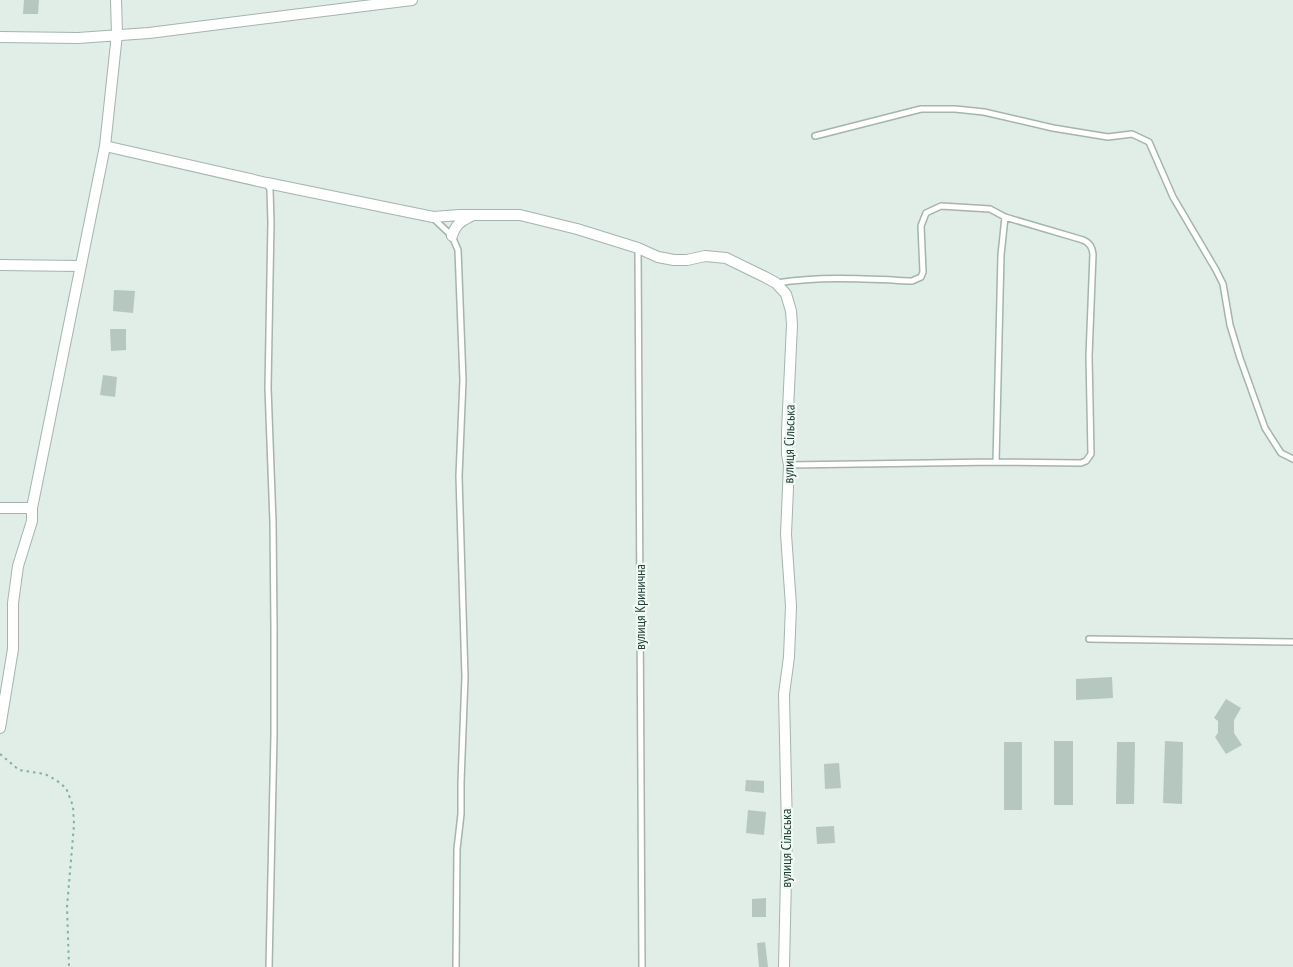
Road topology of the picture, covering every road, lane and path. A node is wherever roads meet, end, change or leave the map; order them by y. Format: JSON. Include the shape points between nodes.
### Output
{"nodes":[{"id":1,"x":116,"y":0,"type":"edge"},
{"id":2,"x":412,"y":0,"type":"edge"},
{"id":3,"x":117,"y":34,"type":"junction"},
{"id":4,"x":0,"y":37,"type":"edge"},
{"id":5,"x":815,"y":136,"type":"dead end"},
{"id":6,"x":104,"y":146,"type":"junction"},
{"id":7,"x":267,"y":183,"type":"junction"},
{"id":8,"x":474,"y":214,"type":"junction"},
{"id":9,"x":433,"y":217,"type":"junction"},
{"id":10,"x":1005,"y":217,"type":"junction"},
{"id":11,"x":452,"y":236,"type":"junction"},
{"id":12,"x":638,"y":248,"type":"junction"},
{"id":13,"x":0,"y":265,"type":"edge"},
{"id":14,"x":79,"y":266,"type":"junction"},
{"id":15,"x":776,"y":283,"type":"junction"},
{"id":16,"x":1293,"y":459,"type":"edge"},
{"id":17,"x":996,"y":462,"type":"junction"},
{"id":18,"x":789,"y":465,"type":"junction"},
{"id":19,"x":0,"y":508,"type":"edge"},
{"id":20,"x":32,"y":508,"type":"junction"},
{"id":21,"x":1088,"y":639,"type":"dead end"},
{"id":22,"x":1293,"y":642,"type":"edge"},
{"id":23,"x":0,"y":728,"type":"edge"},
{"id":24,"x":0,"y":754,"type":"edge"},
{"id":25,"x":69,"y":967,"type":"edge"},
{"id":26,"x":269,"y":967,"type":"edge"},
{"id":27,"x":456,"y":967,"type":"edge"},
{"id":28,"x":642,"y":967,"type":"edge"},
{"id":29,"x":784,"y":967,"type":"edge"}],
"edges":[{"from":1,"to":3,"type":"street"},
{"from":2,"to":3,"type":"street","via":[[169,31]]},
{"from":3,"to":4,"type":"street","via":[[78,38]]},
{"from":3,"to":6,"type":"street"},
{"from":5,"to":16,"type":"lane","via":[[921,109],[954,109],[1108,137],[1132,134],[1150,142],[1173,198],[1223,284],[1230,325],[1265,428],[1281,453]]},
{"from":6,"to":7,"type":"street"},
{"from":6,"to":14,"type":"street"},
{"from":7,"to":9,"type":"street"},
{"from":7,"to":26,"type":"lane","via":[[271,222],[268,388],[274,628]]},
{"from":8,"to":9,"type":"street"},
{"from":8,"to":11,"type":"street","via":[[461,222]]},
{"from":8,"to":12,"type":"street","via":[[520,215],[549,220]]},
{"from":9,"to":11,"type":"lane"},
{"from":10,"to":15,"type":"lane","via":[[990,209],[963,206],[941,206],[926,213],[921,226],[923,272],[921,277],[912,281],[847,278]]},
{"from":10,"to":17,"type":"lane","via":[[1001,255]]},
{"from":10,"to":17,"type":"lane","via":[[1083,240],[1092,248],[1091,454],[1081,463]]},
{"from":11,"to":27,"type":"lane","via":[[458,250],[464,380],[459,476],[465,677],[457,848]]},
{"from":12,"to":15,"type":"street","via":[[674,260],[705,256],[726,258]]},
{"from":12,"to":28,"type":"lane","name":"вулиця Кринична"},
{"from":13,"to":14,"type":"street"},
{"from":14,"to":20,"type":"street"},
{"from":15,"to":18,"type":"street","name":"вулиця Сільська","via":[[786,294],[792,318],[787,431]]},
{"from":17,"to":18,"type":"lane"},
{"from":18,"to":29,"type":"street","name":"вулиця Сільська","via":[[786,534],[791,606],[784,694],[787,831]]},
{"from":19,"to":20,"type":"street"},
{"from":20,"to":23,"type":"street","via":[[32,521],[18,566],[13,603],[13,649]]},
{"from":21,"to":22,"type":"lane"},
{"from":24,"to":25,"type":"path","via":[[19,770],[45,774],[56,780],[66,788],[73,806],[67,907]]}]}
